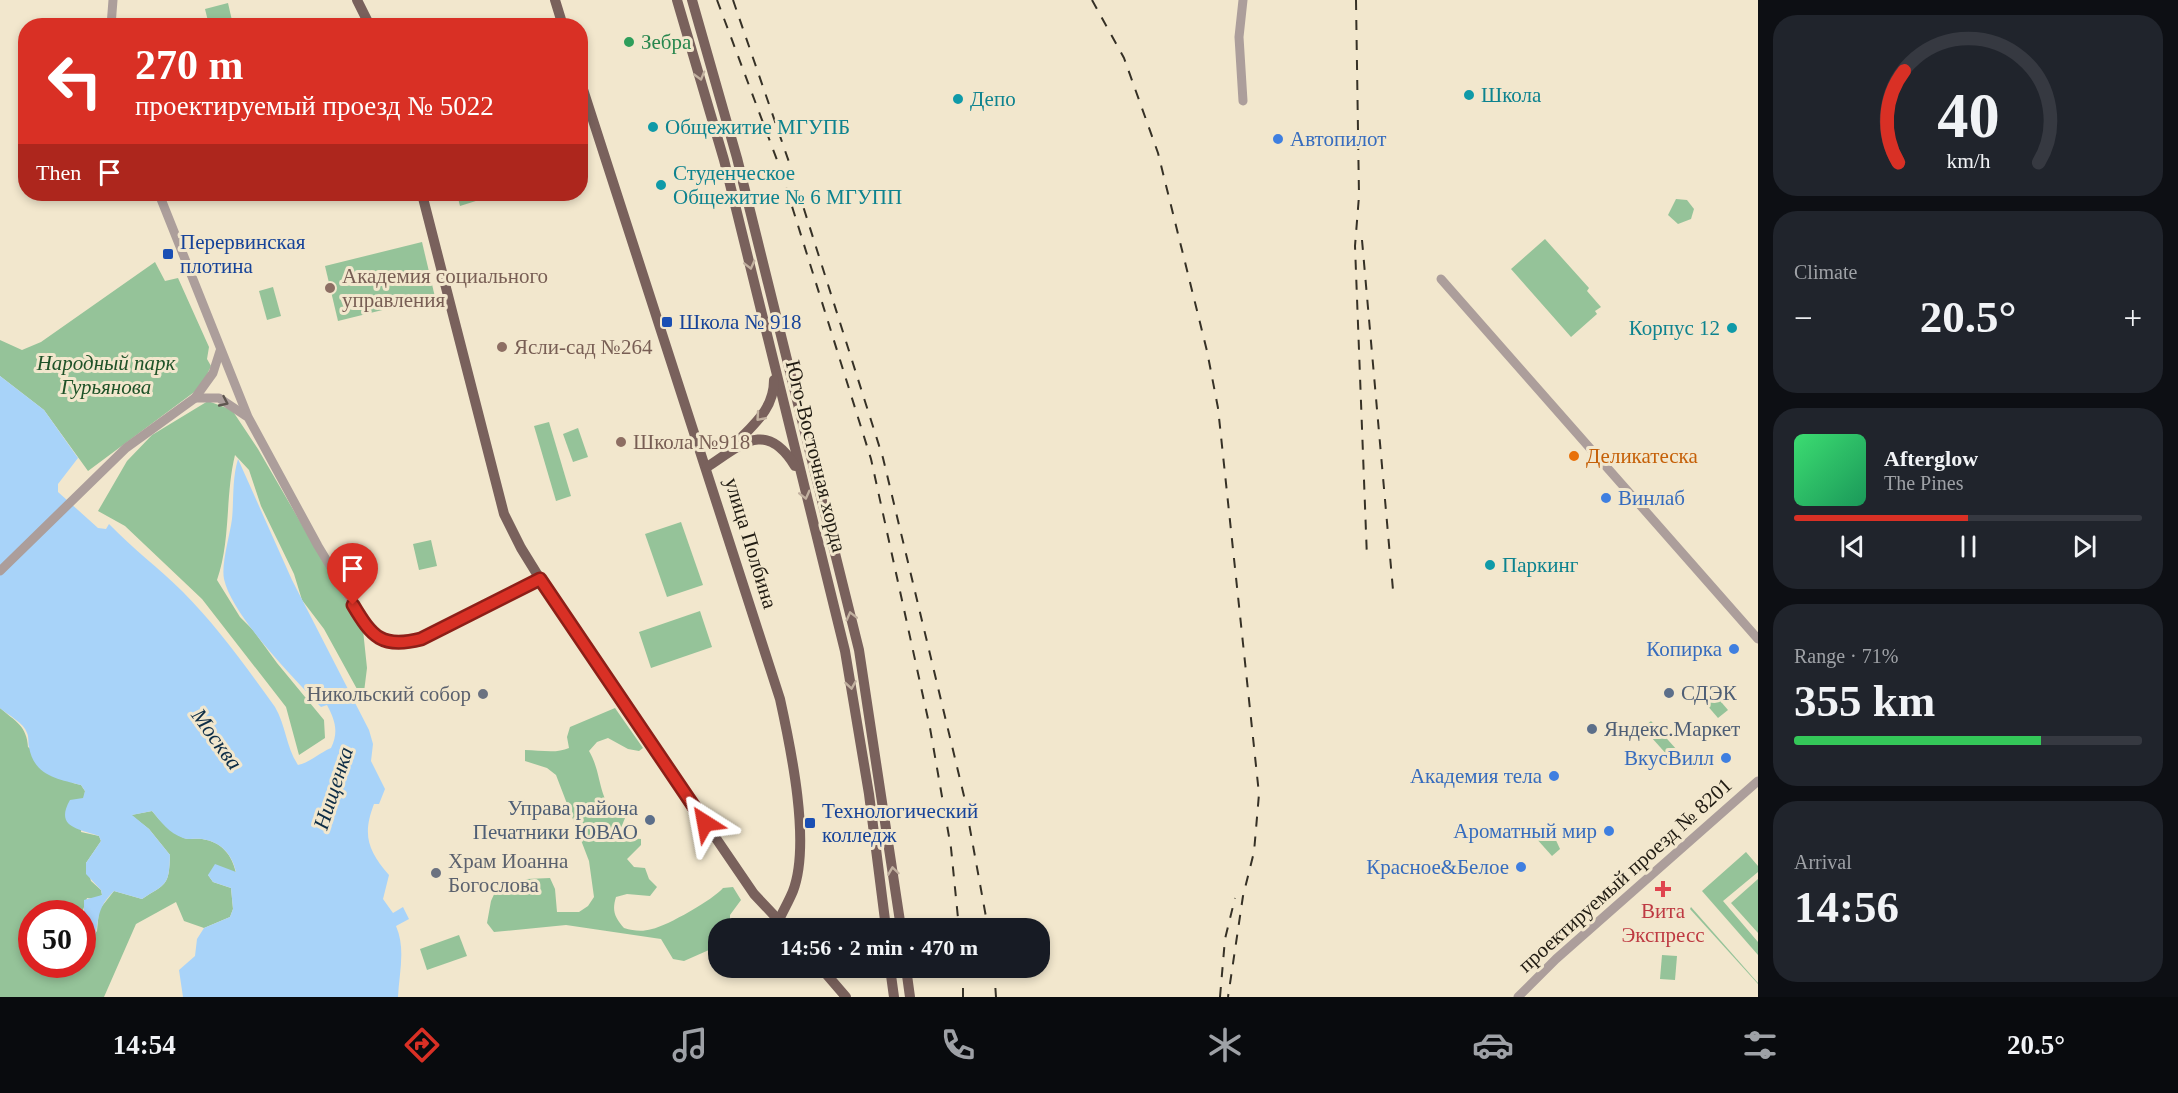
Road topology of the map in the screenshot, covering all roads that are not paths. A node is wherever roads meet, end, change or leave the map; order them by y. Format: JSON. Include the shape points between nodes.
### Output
{"nodes":[{"id":1,"x":113,"y":0,"type":"edge"},
{"id":2,"x":357,"y":0,"type":"edge"},
{"id":3,"x":555,"y":0,"type":"edge"},
{"id":4,"x":677,"y":0,"type":"edge"},
{"id":5,"x":692,"y":0,"type":"edge"},
{"id":6,"x":1243,"y":0,"type":"edge"},
{"id":7,"x":112,"y":18,"type":"edge"},
{"id":8,"x":366,"y":18,"type":"edge"},
{"id":9,"x":561,"y":18,"type":"edge"},
{"id":10,"x":1243,"y":101,"type":"dead end"},
{"id":11,"x":588,"y":104,"type":"edge"},
{"id":12,"x":162,"y":201,"type":"edge"},
{"id":13,"x":424,"y":201,"type":"edge"},
{"id":14,"x":1441,"y":279,"type":"dead end"},
{"id":15,"x":220,"y":351,"type":"junction"},
{"id":16,"x":774,"y":366,"type":"junction"},
{"id":17,"x":195,"y":398,"type":"junction"},
{"id":18,"x":248,"y":417,"type":"junction"},
{"id":19,"x":723,"y":457,"type":"junction"},
{"id":20,"x":707,"y":467,"type":"junction"},
{"id":21,"x":800,"y":474,"type":"junction"},
{"id":22,"x":0,"y":571,"type":"edge"},
{"id":23,"x":540,"y":579,"type":"junction"},
{"id":24,"x":1758,"y":639,"type":"edge"},
{"id":25,"x":1758,"y":781,"type":"edge"},
{"id":26,"x":776,"y":918,"type":"edge"},
{"id":27,"x":784,"y":918,"type":"edge"},
{"id":28,"x":885,"y":918,"type":"edge"},
{"id":29,"x":899,"y":918,"type":"edge"},
{"id":30,"x":830,"y":978,"type":"edge"},
{"id":31,"x":892,"y":978,"type":"edge"},
{"id":32,"x":907,"y":978,"type":"edge"},
{"id":33,"x":846,"y":997,"type":"edge"},
{"id":34,"x":894,"y":997,"type":"edge"},
{"id":35,"x":910,"y":997,"type":"edge"},
{"id":36,"x":1518,"y":997,"type":"edge"}],
"edges":[{"from":1,"to":7,"type":"street"},
{"from":2,"to":8,"type":"main road"},
{"from":3,"to":9,"type":"main road"},
{"from":4,"to":16,"type":"main road","name":"Юго-Восточная хорда","one_way":true,"via":[[724,160]]},
{"from":29,"to":5,"type":"main road","name":"Юго-Восточная хорда","one_way":true,"via":[[859,650],[737,159]]},
{"from":6,"to":10,"type":"street","via":[[1239,37]]},
{"from":11,"to":20,"type":"main road","name":"улица Полбина"},
{"from":12,"to":15,"type":"street"},
{"from":13,"to":23,"type":"main road","via":[[504,514]]},
{"from":14,"to":24,"type":"street"},
{"from":15,"to":17,"type":"street","via":[[213,373]]},
{"from":15,"to":18,"type":"street"},
{"from":16,"to":19,"type":"main road","one_way":true,"via":[[774,390],[767,410]]},
{"from":16,"to":21,"type":"main road","name":"Юго-Восточная хорда"},
{"from":17,"to":18,"type":"street","one_way":true,"via":[[219,398]]},
{"from":17,"to":22,"type":"street","via":[[126,448]]},
{"from":18,"to":23,"type":"street","via":[[318,546],[375,636],[397,644],[421,639]]},
{"from":19,"to":20,"type":"main road"},
{"from":19,"to":21,"type":"main road","via":[[748,441],[764,438],[780,447]]},
{"from":20,"to":27,"type":"main road","name":"улица Полбина","via":[[780,699],[788,736],[799,824],[799,861]]},
{"from":21,"to":28,"type":"main road","name":"Юго-Восточная хорда","one_way":true,"via":[[845,651]]},
{"from":23,"to":26,"type":"main road","via":[[754,894]]},
{"from":25,"to":36,"type":"street","name":"проектируемый проезд № 8201"},
{"from":30,"to":33,"type":"main road"},
{"from":31,"to":34,"type":"main road"},
{"from":32,"to":35,"type":"main road"}]}
